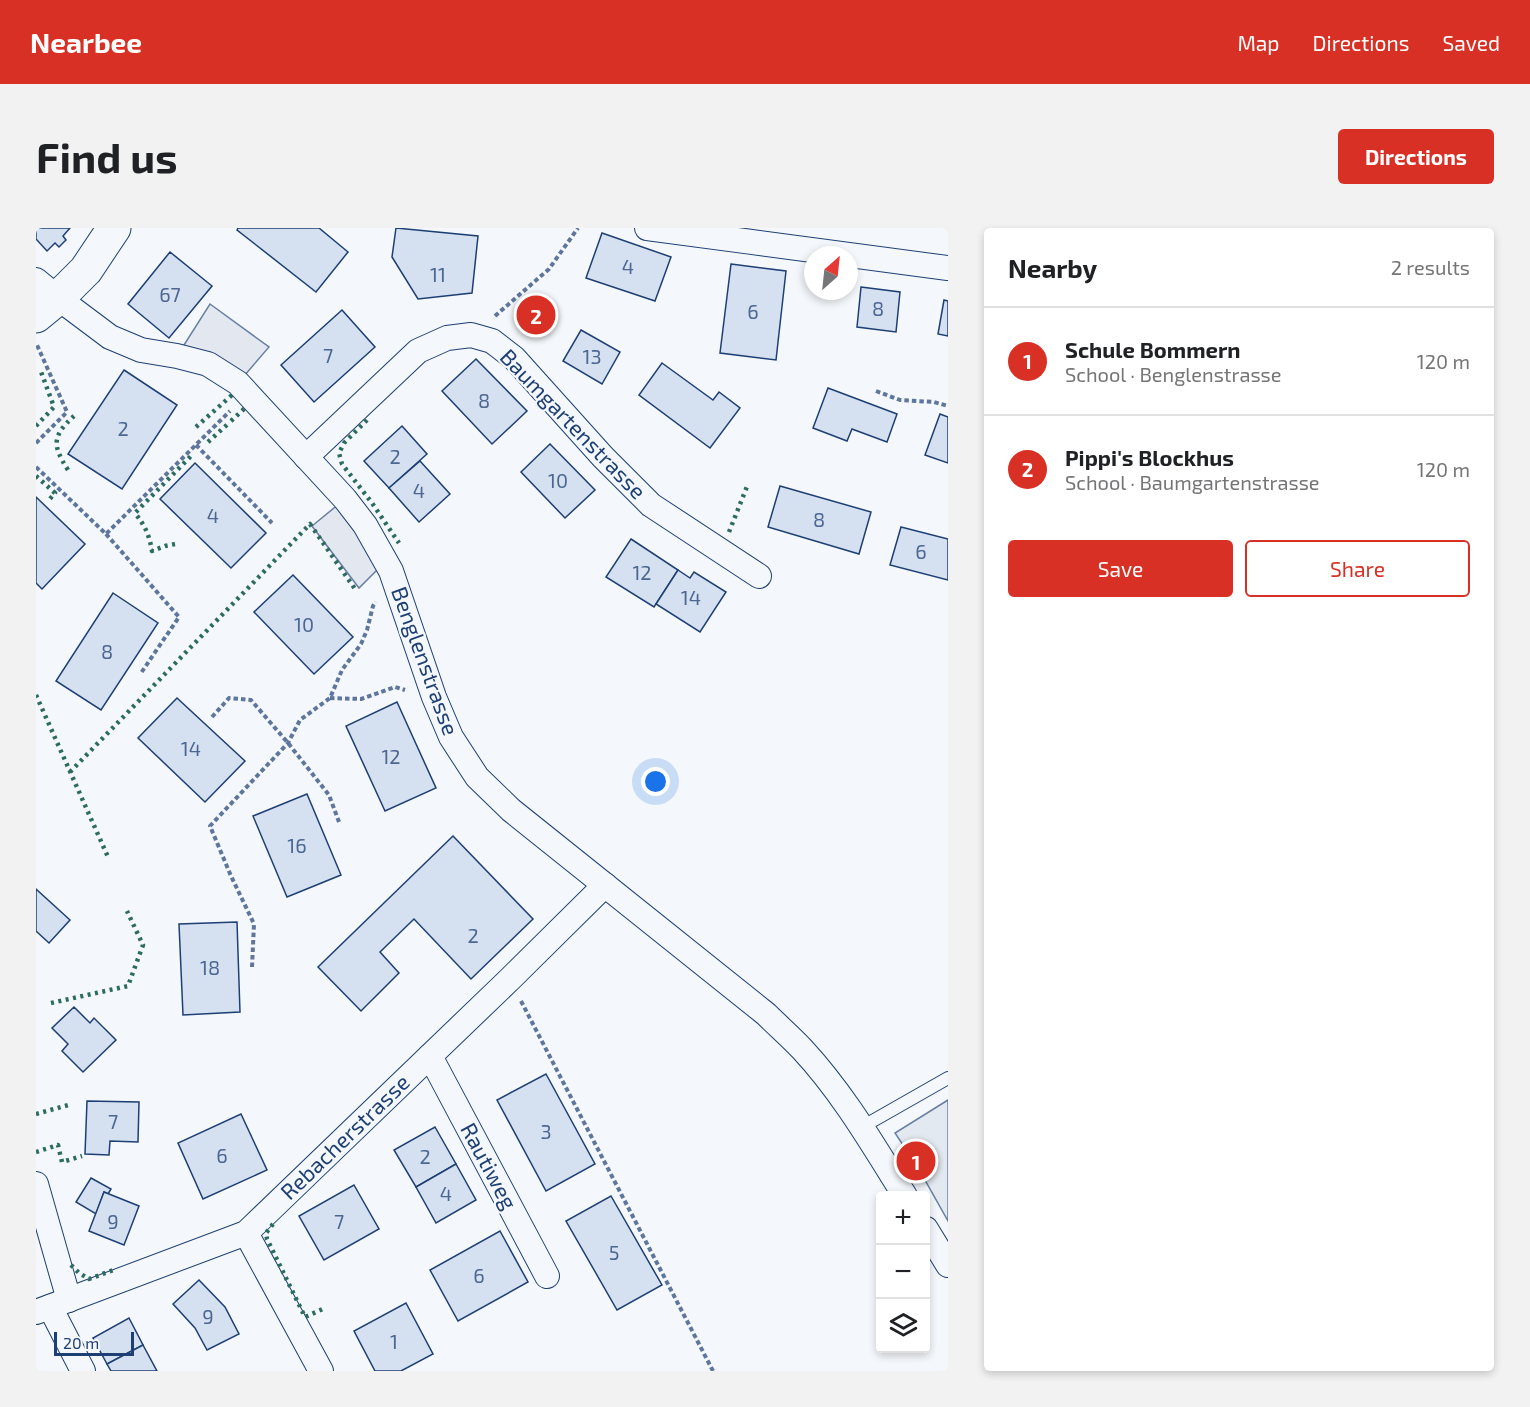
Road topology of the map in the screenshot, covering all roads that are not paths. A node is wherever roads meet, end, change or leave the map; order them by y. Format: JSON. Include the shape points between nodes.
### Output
{"nodes":[{"id":1,"x":114,"y":228,"type":"edge"},
{"id":2,"x":647,"y":228,"type":"edge"},
{"id":3,"x":948,"y":268,"type":"edge"},
{"id":4,"x":42,"y":310,"type":"edge"},
{"id":5,"x":306,"y":457,"type":"junction"},
{"id":6,"x":759,"y":576,"type":"dead end"},
{"id":7,"x":605,"y":885,"type":"junction"},
{"id":8,"x":430,"y":1056,"type":"junction"},
{"id":9,"x":948,"y":1078,"type":"edge"},
{"id":10,"x":862,"y":1126,"type":"junction"},
{"id":11,"x":36,"y":1184,"type":"edge"},
{"id":12,"x":902,"y":1191,"type":"edge"},
{"id":13,"x":246,"y":1233,"type":"junction"},
{"id":14,"x":930,"y":1236,"type":"edge"},
{"id":15,"x":948,"y":1265,"type":"edge"},
{"id":16,"x":547,"y":1276,"type":"dead end"},
{"id":17,"x":52,"y":1306,"type":"edge"},
{"id":18,"x":84,"y":1371,"type":"edge"},
{"id":19,"x":321,"y":1371,"type":"edge"}],
"edges":[{"from":1,"to":4,"type":"street","via":[[86,270]]},
{"from":2,"to":3,"type":"street"},
{"from":4,"to":5,"type":"street","name":"Benglenstrasse","via":[[141,350],[208,364],[238,383]]},
{"from":5,"to":6,"type":"street","name":"Baumgartenstrasse","via":[[418,351],[447,338],[471,335],[492,341],[514,358],[651,505]]},
{"from":5,"to":7,"type":"street","name":"Benglenstrasse","via":[[345,499],[386,561],[434,697],[451,737],[477,777],[511,810]]},
{"from":7,"to":8,"type":"street","name":"Rebacherstrasse"},
{"from":7,"to":10,"type":"street","name":"Benglenstrasse","via":[[766,1014],[802,1048]]},
{"from":8,"to":13,"type":"street","name":"Rebacherstrasse"},
{"from":8,"to":16,"type":"street","name":"Rautiweg"},
{"from":9,"to":10,"type":"lane"},
{"from":10,"to":12,"type":"street","name":"Benglenstrasse"},
{"from":11,"to":17,"type":"street"},
{"from":13,"to":17,"type":"street","name":"Rebacherstrasse"},
{"from":13,"to":19,"type":"street"},
{"from":14,"to":15,"type":"street"},
{"from":17,"to":18,"type":"street"}]}
